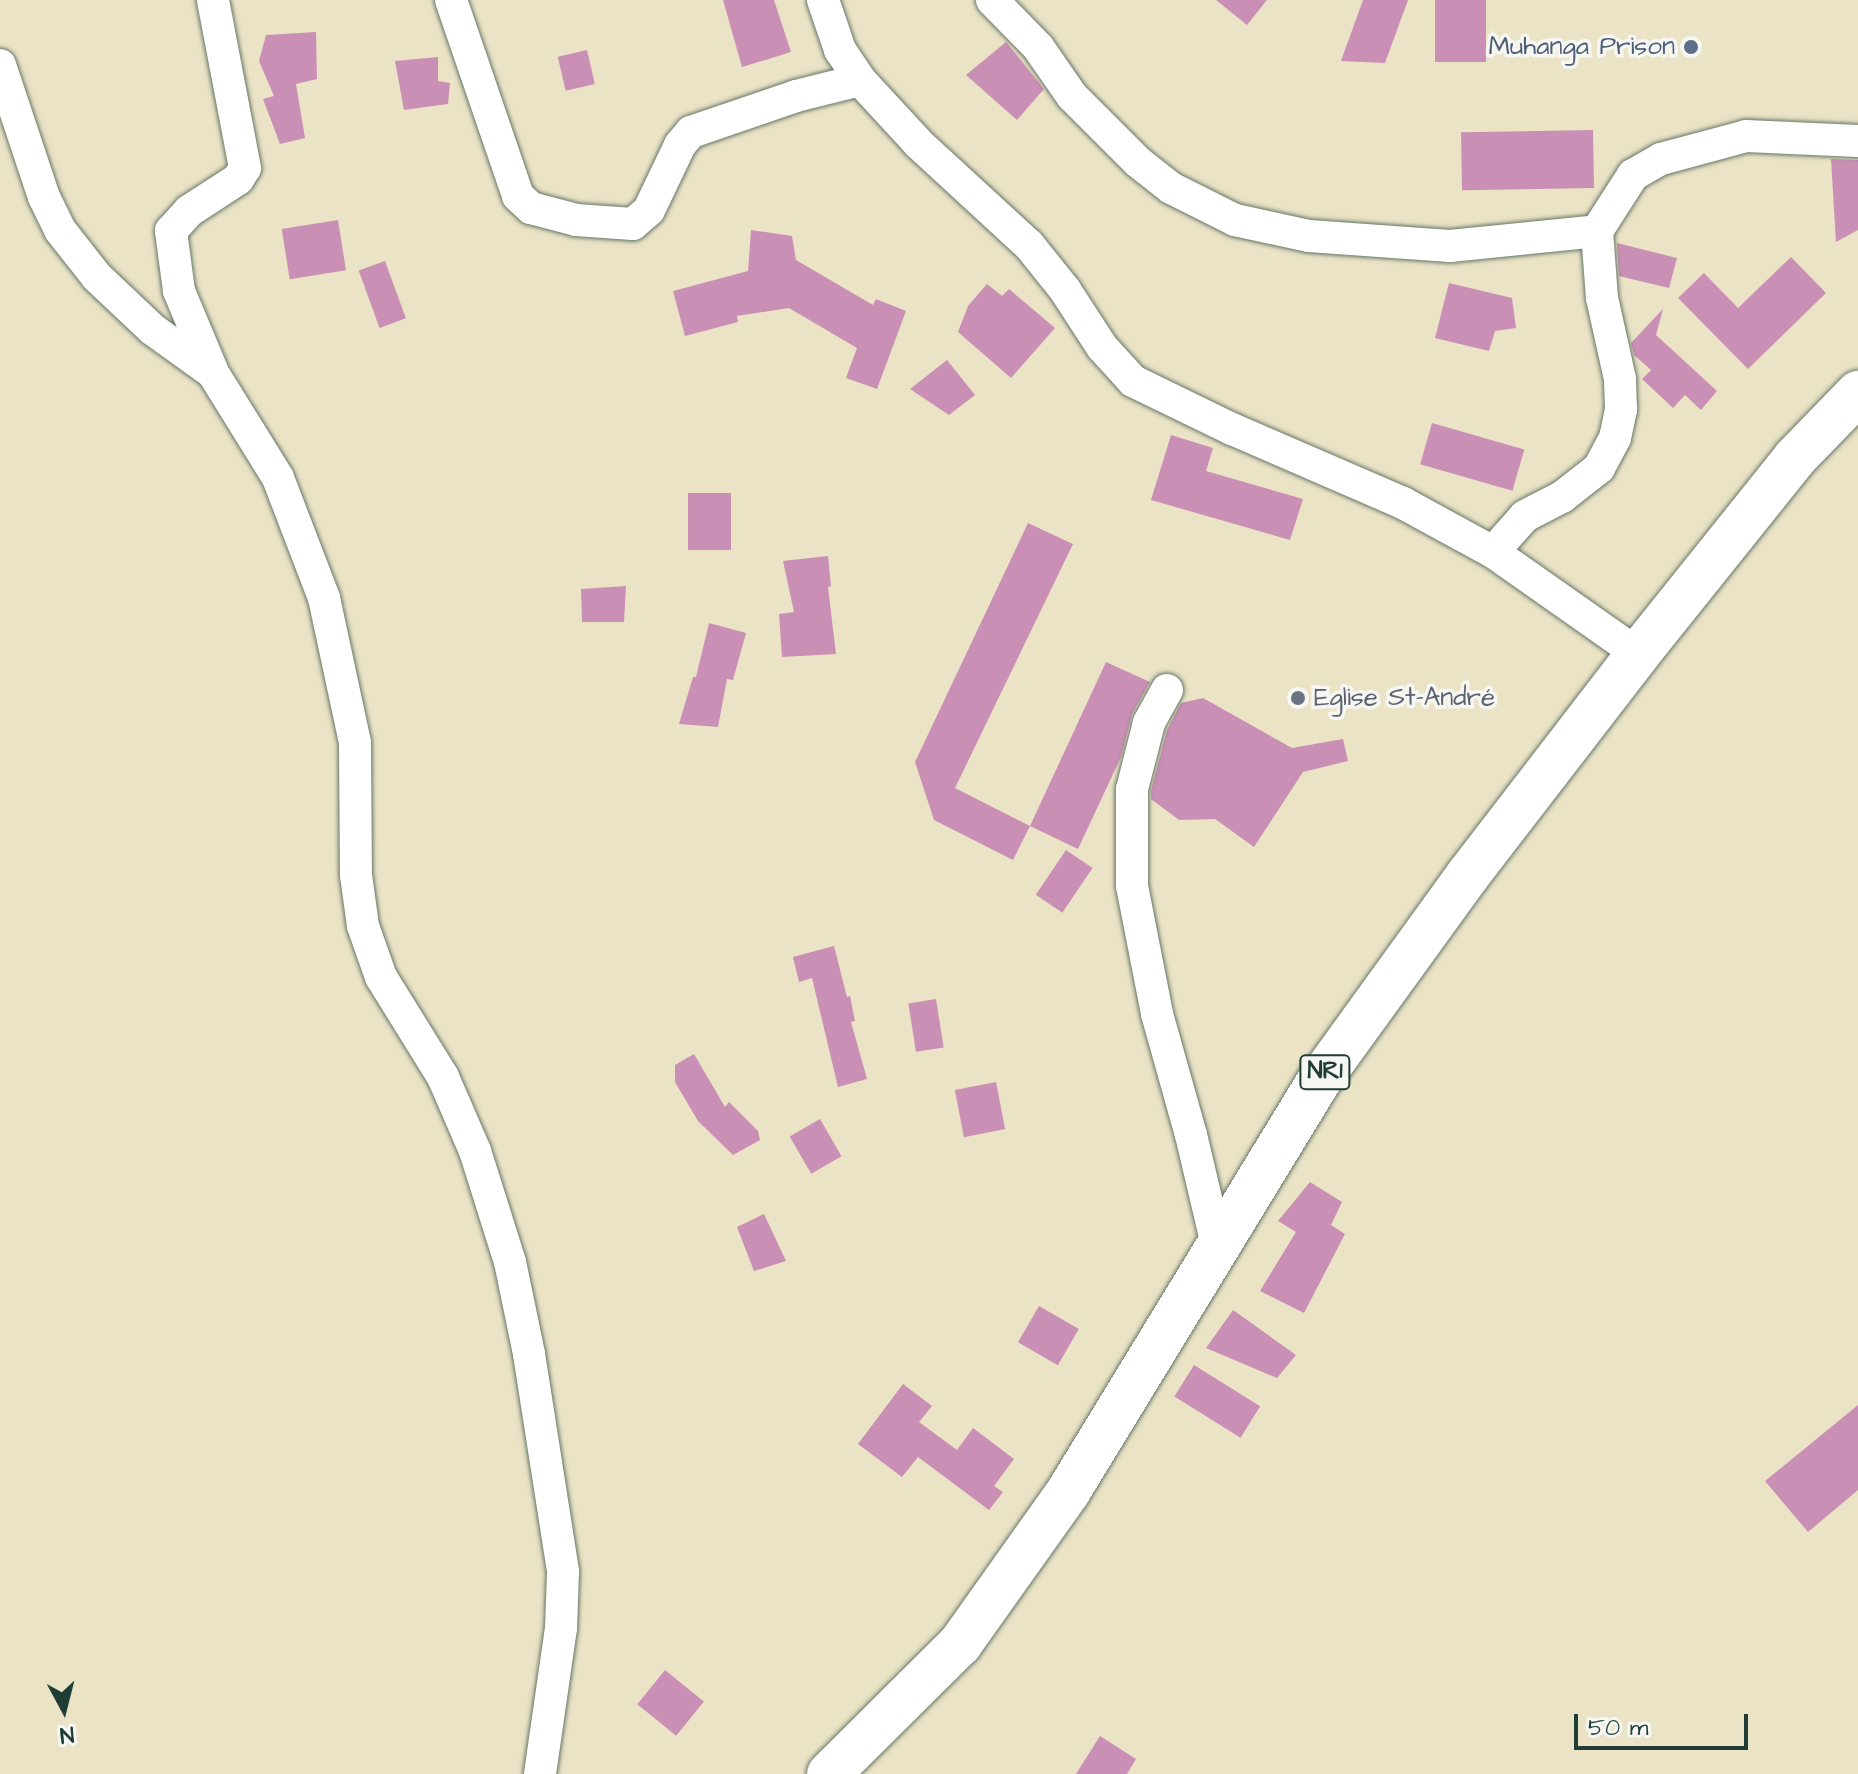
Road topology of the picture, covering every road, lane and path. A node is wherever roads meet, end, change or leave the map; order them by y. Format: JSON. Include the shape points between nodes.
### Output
{"nodes":[{"id":1,"x":213,"y":0,"type":"edge"},
{"id":2,"x":451,"y":0,"type":"edge"},
{"id":3,"x":823,"y":0,"type":"edge"},
{"id":4,"x":992,"y":0,"type":"edge"},
{"id":5,"x":0,"y":65,"type":"edge"},
{"id":6,"x":860,"y":80,"type":"junction"},
{"id":7,"x":1858,"y":141,"type":"edge"},
{"id":8,"x":1597,"y":231,"type":"junction"},
{"id":9,"x":213,"y":373,"type":"junction"},
{"id":10,"x":1858,"y":393,"type":"edge"},
{"id":11,"x":1493,"y":552,"type":"junction"},
{"id":12,"x":1638,"y":654,"type":"junction"},
{"id":13,"x":1167,"y":690,"type":"dead end"},
{"id":14,"x":1217,"y":1245,"type":"junction"},
{"id":15,"x":540,"y":1774,"type":"edge"},
{"id":16,"x":829,"y":1774,"type":"edge"}],
"edges":[{"from":1,"to":9,"type":"street","via":[[245,168],[171,231],[179,291]]},
{"from":2,"to":6,"type":"street","via":[[518,196],[531,208],[576,220],[633,224],[649,210],[691,132]]},
{"from":3,"to":6,"type":"street","via":[[840,50]]},
{"from":4,"to":8,"type":"street","via":[[1038,47],[1099,126],[1138,162],[1171,188],[1235,220],[1309,236],[1450,246]]},
{"from":5,"to":9,"type":"street","via":[[44,197],[77,256],[152,329]]},
{"from":6,"to":11,"type":"street","via":[[919,144],[1029,245],[1133,381],[1403,503]]},
{"from":7,"to":8,"type":"street","via":[[1746,136],[1661,159],[1633,175]]},
{"from":8,"to":11,"type":"street","via":[[1602,298],[1620,379],[1615,438],[1599,468],[1562,497],[1525,516]]},
{"from":9,"to":15,"type":"street","via":[[278,478],[324,598],[355,743],[356,875],[363,926],[381,977],[443,1077],[470,1138],[510,1262],[563,1572],[561,1628]]},
{"from":10,"to":12,"type":"highway","number":"NR1","via":[[1795,458]]},
{"from":11,"to":12,"type":"street"},
{"from":12,"to":14,"type":"highway","number":"NR1","via":[[1520,805],[1321,1078]]},
{"from":13,"to":14,"type":"street","via":[[1149,723],[1132,789],[1132,886],[1157,1014]]},
{"from":14,"to":16,"type":"highway","number":"NR1","via":[[1068,1492],[960,1644]]}]}
